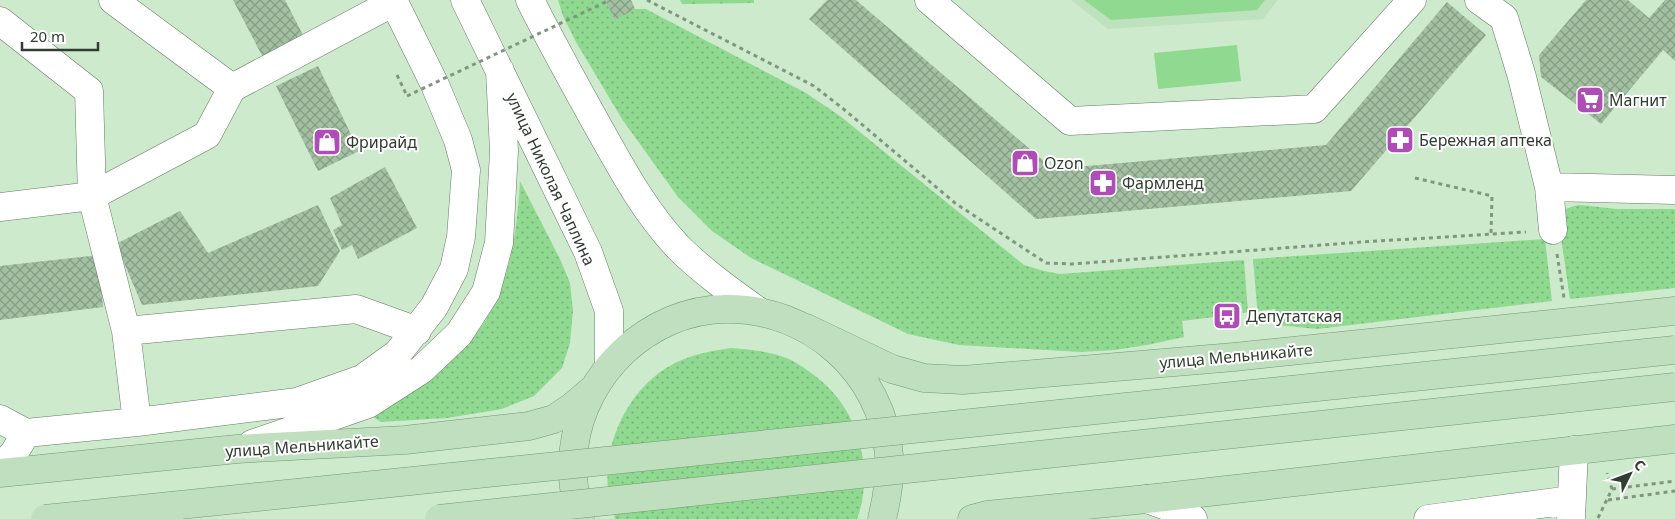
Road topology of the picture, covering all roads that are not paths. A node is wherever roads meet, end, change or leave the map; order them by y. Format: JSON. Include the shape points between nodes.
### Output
{"nodes":[{"id":1,"x":113,"y":0,"type":"edge"},
{"id":2,"x":465,"y":0,"type":"edge"},
{"id":3,"x":530,"y":0,"type":"edge"},
{"id":4,"x":929,"y":0,"type":"edge"},
{"id":5,"x":1412,"y":0,"type":"edge"},
{"id":6,"x":1479,"y":0,"type":"edge"},
{"id":7,"x":393,"y":1,"type":"edge"},
{"id":8,"x":1509,"y":9,"type":"edge"},
{"id":9,"x":0,"y":21,"type":"edge"},
{"id":10,"x":500,"y":71,"type":"junction"},
{"id":11,"x":232,"y":88,"type":"junction"},
{"id":12,"x":1549,"y":187,"type":"junction"},
{"id":13,"x":1675,"y":190,"type":"edge"},
{"id":14,"x":92,"y":196,"type":"junction"},
{"id":15,"x":0,"y":206,"type":"edge"},
{"id":16,"x":1553,"y":230,"type":"road end"},
{"id":17,"x":758,"y":311,"type":"junction"},
{"id":18,"x":1675,"y":311,"type":"edge"},
{"id":19,"x":806,"y":328,"type":"junction"},
{"id":20,"x":126,"y":331,"type":"junction"},
{"id":21,"x":417,"y":331,"type":"junction"},
{"id":22,"x":1675,"y":350,"type":"edge"},
{"id":23,"x":609,"y":366,"type":"junction"},
{"id":24,"x":1675,"y":387,"type":"edge"},
{"id":25,"x":593,"y":390,"type":"junction"},
{"id":26,"x":0,"y":418,"type":"edge"},
{"id":27,"x":137,"y":422,"type":"junction"},
{"id":28,"x":26,"y":433,"type":"junction"},
{"id":29,"x":1675,"y":439,"type":"edge"},
{"id":30,"x":237,"y":449,"type":"junction"},
{"id":31,"x":1574,"y":450,"type":"junction"},
{"id":32,"x":0,"y":468,"type":"edge"},
{"id":33,"x":0,"y":473,"type":"edge"},
{"id":34,"x":1147,"y":499,"type":"junction"},
{"id":35,"x":1571,"y":509,"type":"edge"},
{"id":36,"x":45,"y":519,"type":"edge"},
{"id":37,"x":439,"y":519,"type":"edge"},
{"id":38,"x":580,"y":519,"type":"edge"},
{"id":39,"x":882,"y":519,"type":"edge"},
{"id":40,"x":972,"y":519,"type":"edge"},
{"id":41,"x":1193,"y":519,"type":"edge"},
{"id":42,"x":1428,"y":519,"type":"edge"}],
"edges":[{"from":1,"to":11,"type":"street"},
{"from":2,"to":10,"type":"street","name":"улица Николая Чаплина"},
{"from":3,"to":17,"type":"street","via":[[625,175],[651,215],[697,264]]},
{"from":4,"to":5,"type":"street","via":[[1070,121],[1314,108]]},
{"from":6,"to":8,"type":"street"},
{"from":7,"to":11,"type":"street"},
{"from":7,"to":21,"type":"street","via":[[435,85],[458,140],[466,170],[462,237],[454,269]]},
{"from":8,"to":12,"type":"street"},
{"from":9,"to":14,"type":"street","via":[[88,91]]},
{"from":10,"to":23,"type":"street","name":"улица Николая Чаплина","via":[[588,252],[609,311]]},
{"from":10,"to":30,"type":"street","via":[[504,151],[498,243],[486,292],[459,334],[421,370],[368,404]]},
{"from":11,"to":14,"type":"street","via":[[207,135]]},
{"from":12,"to":13,"type":"street"},
{"from":12,"to":16,"type":"street"},
{"from":14,"to":15,"type":"street"},
{"from":14,"to":20,"type":"street"},
{"from":17,"to":19,"type":"main road"},
{"from":17,"to":23,"type":"main road","via":[[725,309],[692,314],[661,325],[633,343]]},
{"from":18,"to":19,"type":"main road","name":"улица Мельникайте","via":[[1234,357],[963,380],[924,378],[892,369]]},
{"from":19,"to":39,"type":"main road","via":[[833,346],[855,368],[872,395],[884,424],[890,456],[889,487]]},
{"from":20,"to":21,"type":"street","via":[[356,309]]},
{"from":20,"to":27,"type":"street"},
{"from":21,"to":27,"type":"street","via":[[398,353],[362,378],[297,402]]},
{"from":22,"to":36,"type":"main road","bridge":true},
{"from":23,"to":25,"type":"main road"},
{"from":24,"to":37,"type":"main road","bridge":true},
{"from":25,"to":30,"type":"main road","name":"улица Мельникайте","via":[[554,419],[529,426],[405,440]]},
{"from":25,"to":38,"type":"main road","via":[[580,418],[574,448],[573,479]]},
{"from":26,"to":28,"type":"street"},
{"from":27,"to":28,"type":"street"},
{"from":28,"to":32,"type":"street"},
{"from":29,"to":31,"type":"main road"},
{"from":30,"to":33,"type":"main road","name":"улица Мельникайте"},
{"from":31,"to":34,"type":"main road"},
{"from":31,"to":35,"type":"street"},
{"from":34,"to":40,"type":"main road"},
{"from":34,"to":41,"type":"street"},
{"from":35,"to":42,"type":"street"}]}
